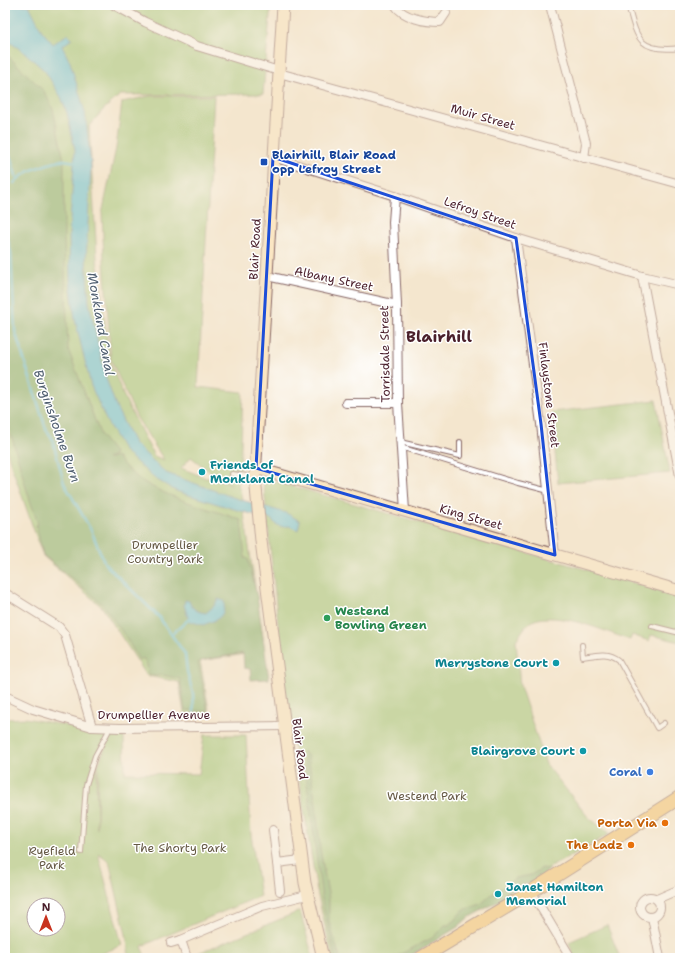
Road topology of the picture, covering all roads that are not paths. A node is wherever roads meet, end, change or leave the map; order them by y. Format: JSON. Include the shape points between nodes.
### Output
{"nodes":[{"id":1,"x":114,"y":5,"type":"edge"},
{"id":2,"x":283,"y":5,"type":"edge"},
{"id":3,"x":395,"y":5,"type":"edge"},
{"id":4,"x":550,"y":5,"type":"edge"},
{"id":5,"x":628,"y":5,"type":"edge"},
{"id":6,"x":446,"y":13,"type":"dead end"},
{"id":7,"x":680,"y":48,"type":"edge"},
{"id":8,"x":279,"y":72,"type":"junction"},
{"id":9,"x":273,"y":157,"type":"junction"},
{"id":10,"x":584,"y":158,"type":"junction"},
{"id":11,"x":680,"y":184,"type":"edge"},
{"id":12,"x":395,"y":196,"type":"junction"},
{"id":13,"x":516,"y":238,"type":"junction"},
{"id":14,"x":267,"y":276,"type":"junction"},
{"id":15,"x":642,"y":276,"type":"junction"},
{"id":16,"x":680,"y":285,"type":"edge"},
{"id":17,"x":397,"y":305,"type":"junction"},
{"id":18,"x":346,"y":403,"type":"dead end"},
{"id":19,"x":398,"y":403,"type":"junction"},
{"id":20,"x":460,"y":442,"type":"dead end"},
{"id":21,"x":400,"y":445,"type":"junction"},
{"id":22,"x":255,"y":473,"type":"junction"},
{"id":23,"x":232,"y":474,"type":"dead end"},
{"id":24,"x":680,"y":476,"type":"edge"},
{"id":25,"x":549,"y":491,"type":"junction"},
{"id":26,"x":405,"y":511,"type":"junction"},
{"id":27,"x":555,"y":555,"type":"junction"},
{"id":28,"x":680,"y":590,"type":"edge"},
{"id":29,"x":5,"y":593,"type":"edge"},
{"id":30,"x":652,"y":626,"type":"dead end"},
{"id":31,"x":680,"y":633,"type":"edge"},
{"id":32,"x":582,"y":645,"type":"dead end"},
{"id":33,"x":5,"y":696,"type":"edge"},
{"id":34,"x":664,"y":723,"type":"dead end"},
{"id":35,"x":284,"y":726,"type":"junction"},
{"id":36,"x":92,"y":727,"type":"junction"},
{"id":37,"x":108,"y":728,"type":"junction"},
{"id":38,"x":680,"y":797,"type":"edge"},
{"id":39,"x":273,"y":830,"type":"dead end"},
{"id":40,"x":81,"y":852,"type":"dead end"},
{"id":41,"x":301,"y":860,"type":"junction"},
{"id":42,"x":277,"y":863,"type":"junction"},
{"id":43,"x":680,"y":889,"type":"edge"},
{"id":44,"x":280,"y":891,"type":"dead end"},
{"id":45,"x":531,"y":892,"type":"junction"},
{"id":46,"x":307,"y":895,"type":"junction"},
{"id":47,"x":657,"y":899,"type":"junction"},
{"id":48,"x":652,"y":918,"type":"junction"},
{"id":49,"x":181,"y":940,"type":"junction"},
{"id":50,"x":171,"y":943,"type":"dead end"},
{"id":51,"x":187,"y":958,"type":"edge"},
{"id":52,"x":323,"y":958,"type":"edge"},
{"id":53,"x":421,"y":958,"type":"edge"},
{"id":54,"x":572,"y":958,"type":"edge"},
{"id":55,"x":660,"y":958,"type":"edge"}],
"edges":[{"from":1,"to":8,"type":"street","name":"Muir Street","via":[[197,46]]},
{"from":2,"to":8,"type":"street","name":"Blair Road"},
{"from":3,"to":6,"type":"street","via":[[405,15],[434,22],[440,22]]},
{"from":4,"to":10,"type":"street","via":[[586,143]]},
{"from":5,"to":7,"type":"lane","via":[[635,32],[645,44],[658,49]]},
{"from":8,"to":9,"type":"street","name":"Blair Road"},
{"from":8,"to":10,"type":"street","name":"Muir Street"},
{"from":9,"to":12,"type":"street","name":"Lefroy Street"},
{"from":9,"to":14,"type":"street","name":"Blair Road"},
{"from":10,"to":11,"type":"street","name":"Muir Street"},
{"from":12,"to":13,"type":"street","name":"Lefroy Street"},
{"from":12,"to":17,"type":"street","name":"Torrisdale Street","via":[[393,222]]},
{"from":13,"to":15,"type":"street","name":"Lefroy Street"},
{"from":13,"to":25,"type":"street","name":"Finlaystone Street"},
{"from":14,"to":17,"type":"street","name":"Albany Street"},
{"from":14,"to":22,"type":"street","name":"Blair Road"},
{"from":15,"to":16,"type":"street","name":"Lefroy Street"},
{"from":15,"to":24,"type":"street"},
{"from":17,"to":19,"type":"street","name":"Torrisdale Street"},
{"from":18,"to":19,"type":"street"},
{"from":19,"to":21,"type":"street","name":"Torrisdale Street"},
{"from":20,"to":21,"type":"lane","via":[[460,456]]},
{"from":21,"to":25,"type":"lane"},
{"from":21,"to":26,"type":"street","name":"Torrisdale Street"},
{"from":22,"to":23,"type":"lane"},
{"from":22,"to":26,"type":"street","name":"King Street"},
{"from":22,"to":35,"type":"street","name":"Blair Road"},
{"from":25,"to":27,"type":"street","name":"Finlaystone Street"},
{"from":26,"to":27,"type":"street","name":"King Street"},
{"from":27,"to":28,"type":"street","name":"King Street"},
{"from":29,"to":36,"type":"street","via":[[59,627],[65,635]]},
{"from":30,"to":31,"type":"lane"},
{"from":32,"to":34,"type":"lane","via":[[583,657],[602,654],[615,657],[657,728]]},
{"from":33,"to":36,"type":"street","name":"Drumpellier Avenue","via":[[33,709]]},
{"from":35,"to":37,"type":"street","name":"Drumpellier Avenue"},
{"from":35,"to":41,"type":"street","name":"Blair Road"},
{"from":36,"to":37,"type":"street","name":"Drumpellier Avenue"},
{"from":37,"to":40,"type":"lane","via":[[95,756],[86,785]]},
{"from":38,"to":45,"type":"main road"},
{"from":39,"to":42,"type":"street"},
{"from":41,"to":42,"type":"street"},
{"from":41,"to":46,"type":"street","name":"Blair Road"},
{"from":42,"to":44,"type":"street"},
{"from":43,"to":47,"type":"street"},
{"from":45,"to":53,"type":"main road"},
{"from":45,"to":54,"type":"street"},
{"from":46,"to":49,"type":"street","via":[[262,906]]},
{"from":46,"to":52,"type":"street","name":"Blair Road"},
{"from":47,"to":48,"type":"street","via":[[660,910]]},
{"from":47,"to":48,"type":"street","via":[[647,898],[640,905],[641,912]]},
{"from":48,"to":55,"type":"street"},
{"from":49,"to":50,"type":"street"},
{"from":49,"to":51,"type":"street"}]}
